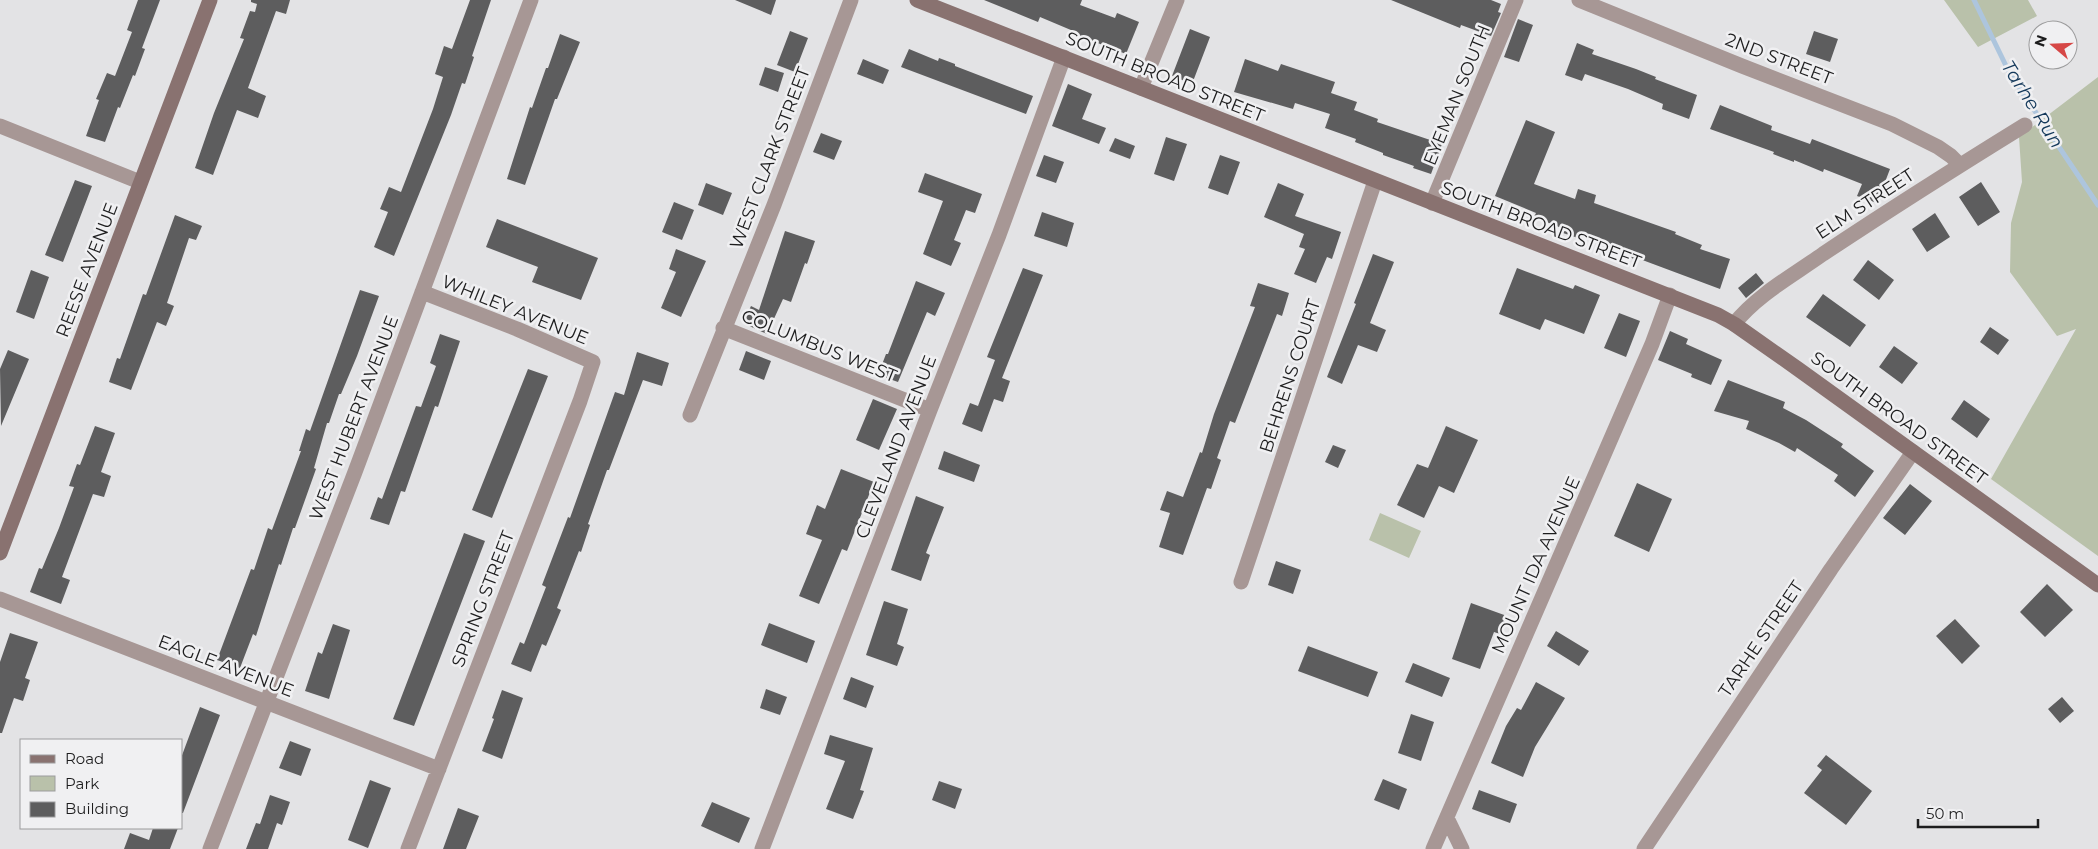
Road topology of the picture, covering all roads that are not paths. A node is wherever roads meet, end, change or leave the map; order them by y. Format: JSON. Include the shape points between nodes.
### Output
{"nodes":[{"id":1,"x":210,"y":0,"type":"edge"},
{"id":2,"x":531,"y":0,"type":"edge"},
{"id":3,"x":852,"y":0,"type":"edge"},
{"id":4,"x":918,"y":0,"type":"edge"},
{"id":5,"x":1177,"y":0,"type":"edge"},
{"id":6,"x":1516,"y":0,"type":"edge"},
{"id":7,"x":1579,"y":0,"type":"edge"},
{"id":8,"x":1064,"y":57,"type":"junction"},
{"id":9,"x":1142,"y":88,"type":"junction"},
{"id":10,"x":2024,"y":125,"type":"dead end"},
{"id":11,"x":0,"y":126,"type":"edge"},
{"id":12,"x":1960,"y":165,"type":"junction"},
{"id":13,"x":1375,"y":181,"type":"junction"},
{"id":14,"x":140,"y":182,"type":"junction"},
{"id":15,"x":1432,"y":203,"type":"junction"},
{"id":16,"x":422,"y":292,"type":"junction"},
{"id":17,"x":1670,"y":295,"type":"junction"},
{"id":18,"x":1734,"y":324,"type":"junction"},
{"id":19,"x":723,"y":328,"type":"junction"},
{"id":20,"x":593,"y":362,"type":"joint"},
{"id":21,"x":930,"y":410,"type":"junction"},
{"id":22,"x":690,"y":415,"type":"dead end"},
{"id":23,"x":1914,"y":452,"type":"junction"},
{"id":24,"x":0,"y":553,"type":"edge"},
{"id":25,"x":1241,"y":582,"type":"dead end"},
{"id":26,"x":2098,"y":584,"type":"edge"},
{"id":27,"x":0,"y":599,"type":"edge"},
{"id":28,"x":267,"y":701,"type":"junction"},
{"id":29,"x":438,"y":769,"type":"junction"},
{"id":30,"x":1446,"y":818,"type":"junction"},
{"id":31,"x":210,"y":849,"type":"edge"},
{"id":32,"x":408,"y":849,"type":"edge"},
{"id":33,"x":762,"y":849,"type":"edge"},
{"id":34,"x":1433,"y":849,"type":"edge"},
{"id":35,"x":1462,"y":849,"type":"edge"},
{"id":36,"x":1644,"y":849,"type":"edge"}],
"edges":[{"from":1,"to":14,"type":"street","name":"REESE AVENUE"},
{"from":2,"to":16,"type":"street","name":"WEST HUBERT AVENUE"},
{"from":3,"to":19,"type":"street","name":"WEST CLARK STREET"},
{"from":4,"to":8,"type":"street","name":"SOUTH BROAD STREET"},
{"from":5,"to":9,"type":"street"},
{"from":6,"to":15,"type":"street","name":"EYEMAN SOUTH"},
{"from":7,"to":12,"type":"street","name":"2ND STREET","via":[[1892,124],[1938,148]]},
{"from":8,"to":9,"type":"street","name":"SOUTH BROAD STREET"},
{"from":8,"to":21,"type":"street","name":"CLEVELAND AVENUE"},
{"from":9,"to":13,"type":"street","name":"SOUTH BROAD STREET"},
{"from":10,"to":12,"type":"street","name":"ELM STREET"},
{"from":11,"to":14,"type":"street"},
{"from":12,"to":18,"type":"street","name":"ELM STREET","via":[[1780,284],[1748,307]]},
{"from":13,"to":15,"type":"street","name":"SOUTH BROAD STREET"},
{"from":13,"to":25,"type":"street","name":"BEHRENS COURT"},
{"from":14,"to":24,"type":"street","name":"REESE AVENUE"},
{"from":15,"to":17,"type":"street","name":"SOUTH BROAD STREET"},
{"from":16,"to":20,"type":"street","name":"WHILEY AVENUE"},
{"from":16,"to":28,"type":"street","name":"WEST HUBERT AVENUE"},
{"from":17,"to":18,"type":"street","name":"SOUTH BROAD STREET"},
{"from":17,"to":30,"type":"street","name":"MOUNT IDA AVENUE","via":[[1652,344]]},
{"from":18,"to":23,"type":"street","name":"SOUTH BROAD STREET"},
{"from":19,"to":21,"type":"street","name":"COLUMBUS WEST"},
{"from":19,"to":22,"type":"street","name":"WEST CLARK STREET"},
{"from":20,"to":29,"type":"street","name":"SPRING STREET"},
{"from":21,"to":33,"type":"street","name":"CLEVELAND AVENUE"},
{"from":23,"to":26,"type":"street","name":"SOUTH BROAD STREET"},
{"from":23,"to":36,"type":"street","name":"TARHE STREET","via":[[1831,569]]},
{"from":27,"to":28,"type":"street","name":"EAGLE AVENUE"},
{"from":28,"to":29,"type":"street","name":"EAGLE AVENUE"},
{"from":28,"to":31,"type":"street","name":"WEST HUBERT AVENUE"},
{"from":29,"to":32,"type":"street","name":"SPRING STREET"},
{"from":30,"to":34,"type":"street","name":"MOUNT IDA AVENUE"},
{"from":30,"to":35,"type":"street"}]}
